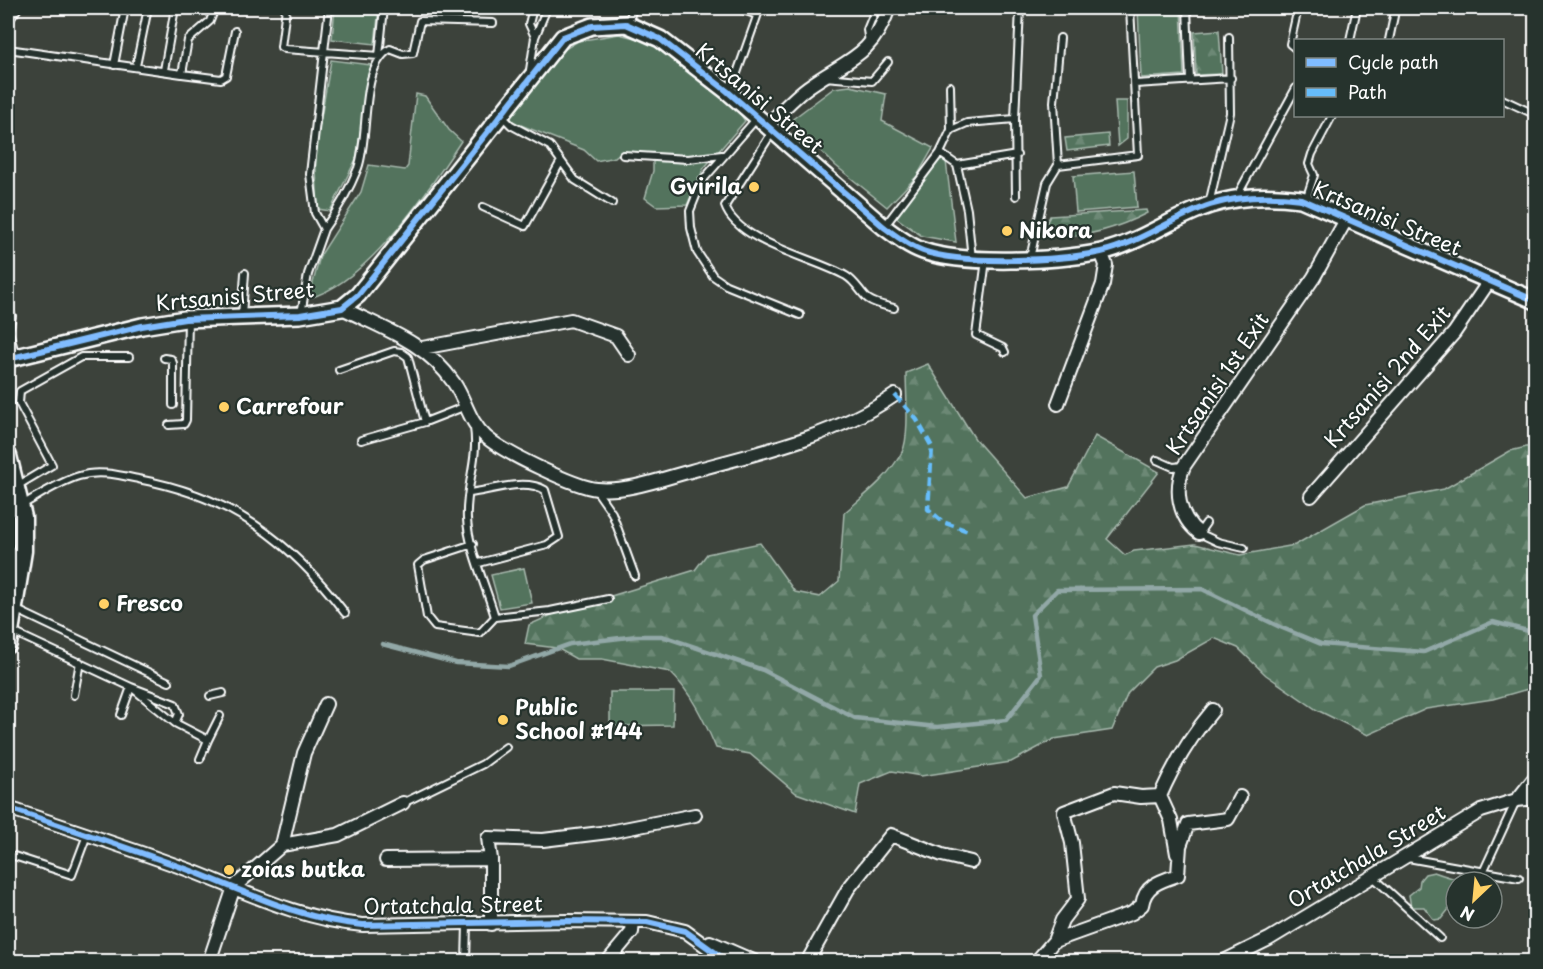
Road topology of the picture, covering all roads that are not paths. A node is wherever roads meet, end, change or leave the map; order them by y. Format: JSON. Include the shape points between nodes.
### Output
{"nodes":[{"id":1,"x":18,"y":8,"type":"edge"},
{"id":2,"x":125,"y":8,"type":"edge"},
{"id":3,"x":148,"y":8,"type":"edge"},
{"id":4,"x":175,"y":8,"type":"edge"},
{"id":5,"x":215,"y":8,"type":"edge"},
{"id":6,"x":286,"y":8,"type":"edge"},
{"id":7,"x":329,"y":8,"type":"edge"},
{"id":8,"x":384,"y":8,"type":"edge"},
{"id":9,"x":533,"y":8,"type":"edge"},
{"id":10,"x":548,"y":8,"type":"edge"},
{"id":11,"x":634,"y":8,"type":"edge"},
{"id":12,"x":738,"y":8,"type":"edge"},
{"id":13,"x":760,"y":8,"type":"edge"},
{"id":14,"x":876,"y":8,"type":"edge"},
{"id":15,"x":889,"y":8,"type":"edge"},
{"id":16,"x":1020,"y":8,"type":"edge"},
{"id":17,"x":1131,"y":8,"type":"edge"},
{"id":18,"x":1187,"y":8,"type":"edge"},
{"id":19,"x":1298,"y":8,"type":"edge"},
{"id":20,"x":1357,"y":8,"type":"edge"},
{"id":21,"x":757,"y":15,"type":"junction"},
{"id":22,"x":1394,"y":16,"type":"dead end"},
{"id":23,"x":8,"y":22,"type":"edge"},
{"id":24,"x":493,"y":23,"type":"dead end"},
{"id":25,"x":626,"y":24,"type":"junction"},
{"id":26,"x":235,"y":31,"type":"dead end"},
{"id":27,"x":535,"y":37,"type":"junction"},
{"id":28,"x":1229,"y":37,"type":"dead end"},
{"id":29,"x":1060,"y":38,"type":"dead end"},
{"id":30,"x":1350,"y":39,"type":"edge"},
{"id":31,"x":1389,"y":39,"type":"edge"},
{"id":32,"x":870,"y":46,"type":"junction"},
{"id":33,"x":1294,"y":47,"type":"edge"},
{"id":34,"x":8,"y":48,"type":"edge"},
{"id":35,"x":326,"y":51,"type":"junction"},
{"id":36,"x":379,"y":56,"type":"junction"},
{"id":37,"x":888,"y":62,"type":"dead end"},
{"id":38,"x":114,"y":65,"type":"junction"},
{"id":39,"x":136,"y":66,"type":"junction"},
{"id":40,"x":164,"y":70,"type":"junction"},
{"id":41,"x":182,"y":74,"type":"junction"},
{"id":42,"x":529,"y":77,"type":"junction"},
{"id":43,"x":825,"y":77,"type":"junction"},
{"id":44,"x":1231,"y":78,"type":"junction"},
{"id":45,"x":1190,"y":80,"type":"junction"},
{"id":46,"x":1135,"y":84,"type":"junction"},
{"id":47,"x":950,"y":86,"type":"dead end"},
{"id":48,"x":727,"y":91,"type":"junction"},
{"id":49,"x":1294,"y":92,"type":"edge"},
{"id":50,"x":1504,"y":99,"type":"edge"},
{"id":51,"x":500,"y":114,"type":"junction"},
{"id":52,"x":1536,"y":115,"type":"edge"},
{"id":53,"x":1331,"y":117,"type":"edge"},
{"id":54,"x":1015,"y":118,"type":"junction"},
{"id":55,"x":766,"y":125,"type":"junction"},
{"id":56,"x":951,"y":129,"type":"junction"},
{"id":57,"x":940,"y":153,"type":"junction"},
{"id":58,"x":623,"y":155,"type":"dead end"},
{"id":59,"x":723,"y":155,"type":"junction"},
{"id":60,"x":1017,"y":155,"type":"junction"},
{"id":61,"x":561,"y":161,"type":"junction"},
{"id":62,"x":957,"y":165,"type":"junction"},
{"id":63,"x":1058,"y":165,"type":"junction"},
{"id":64,"x":1016,"y":196,"type":"dead end"},
{"id":65,"x":1236,"y":198,"type":"junction"},
{"id":66,"x":1305,"y":201,"type":"junction"},
{"id":67,"x":612,"y":203,"type":"dead end"},
{"id":68,"x":1209,"y":205,"type":"junction"},
{"id":69,"x":483,"y":207,"type":"dead end"},
{"id":70,"x":1347,"y":218,"type":"junction"},
{"id":71,"x":884,"y":227,"type":"junction"},
{"id":72,"x":324,"y":229,"type":"junction"},
{"id":73,"x":1101,"y":252,"type":"junction"},
{"id":74,"x":1030,"y":258,"type":"junction"},
{"id":75,"x":979,"y":260,"type":"junction"},
{"id":76,"x":245,"y":273,"type":"dead end"},
{"id":77,"x":1490,"y":280,"type":"junction"},
{"id":78,"x":1536,"y":301,"type":"edge"},
{"id":79,"x":342,"y":308,"type":"junction"},
{"id":80,"x":894,"y":308,"type":"dead end"},
{"id":81,"x":300,"y":315,"type":"junction"},
{"id":82,"x":800,"y":315,"type":"dead end"},
{"id":83,"x":12,"y":316,"type":"dead end"},
{"id":84,"x":242,"y":317,"type":"junction"},
{"id":85,"x":188,"y":318,"type":"junction"},
{"id":86,"x":422,"y":348,"type":"junction"},
{"id":87,"x":1005,"y":352,"type":"dead end"},
{"id":88,"x":629,"y":355,"type":"dead end"},
{"id":89,"x":129,"y":357,"type":"dead end"},
{"id":90,"x":12,"y":358,"type":"edge"},
{"id":91,"x":164,"y":358,"type":"dead end"},
{"id":92,"x":339,"y":370,"type":"dead end"},
{"id":93,"x":895,"y":395,"type":"dead end"},
{"id":94,"x":1058,"y":404,"type":"dead end"},
{"id":95,"x":173,"y":405,"type":"dead end"},
{"id":96,"x":466,"y":406,"type":"junction"},
{"id":97,"x":425,"y":422,"type":"junction"},
{"id":98,"x":473,"y":422,"type":"junction"},
{"id":99,"x":169,"y":425,"type":"dead end"},
{"id":100,"x":361,"y":440,"type":"dead end"},
{"id":101,"x":8,"y":456,"type":"edge"},
{"id":102,"x":1157,"y":460,"type":"dead end"},
{"id":103,"x":1184,"y":466,"type":"junction"},
{"id":104,"x":16,"y":487,"type":"junction"},
{"id":105,"x":596,"y":489,"type":"junction"},
{"id":106,"x":470,"y":493,"type":"junction"},
{"id":107,"x":1311,"y":496,"type":"dead end"},
{"id":108,"x":21,"y":506,"type":"junction"},
{"id":109,"x":1203,"y":528,"type":"joint"},
{"id":110,"x":473,"y":544,"type":"junction"},
{"id":111,"x":1244,"y":548,"type":"dead end"},
{"id":112,"x":8,"y":553,"type":"edge"},
{"id":113,"x":479,"y":563,"type":"junction"},
{"id":114,"x":635,"y":576,"type":"dead end"},
{"id":115,"x":608,"y":599,"type":"dead end"},
{"id":116,"x":11,"y":607,"type":"edge"},
{"id":117,"x":345,"y":613,"type":"dead end"},
{"id":118,"x":495,"y":617,"type":"junction"},
{"id":119,"x":9,"y":637,"type":"edge"},
{"id":120,"x":80,"y":662,"type":"junction"},
{"id":121,"x":169,"y":682,"type":"dead end"},
{"id":122,"x":131,"y":687,"type":"junction"},
{"id":123,"x":223,"y":693,"type":"dead end"},
{"id":124,"x":74,"y":695,"type":"dead end"},
{"id":125,"x":210,"y":696,"type":"dead end"},
{"id":126,"x":326,"y":704,"type":"dead end"},
{"id":127,"x":1214,"y":710,"type":"dead end"},
{"id":128,"x":121,"y":715,"type":"dead end"},
{"id":129,"x":220,"y":716,"type":"dead end"},
{"id":130,"x":175,"y":723,"type":"junction"},
{"id":131,"x":208,"y":740,"type":"junction"},
{"id":132,"x":506,"y":747,"type":"dead end"},
{"id":133,"x":200,"y":759,"type":"dead end"},
{"id":134,"x":1536,"y":776,"type":"edge"},
{"id":135,"x":1160,"y":796,"type":"junction"},
{"id":136,"x":1240,"y":797,"type":"dead end"},
{"id":137,"x":1536,"y":798,"type":"edge"},
{"id":138,"x":1517,"y":800,"type":"junction"},
{"id":139,"x":403,"y":803,"type":"joint"},
{"id":140,"x":8,"y":808,"type":"edge"},
{"id":141,"x":696,"y":815,"type":"dead end"},
{"id":142,"x":87,"y":834,"type":"junction"},
{"id":143,"x":282,"y":845,"type":"junction"},
{"id":144,"x":14,"y":856,"type":"dead end"},
{"id":145,"x":1404,"y":857,"type":"junction"},
{"id":146,"x":491,"y":859,"type":"junction"},
{"id":147,"x":386,"y":860,"type":"dead end"},
{"id":148,"x":1180,"y":861,"type":"junction"},
{"id":149,"x":971,"y":862,"type":"dead end"},
{"id":150,"x":1484,"y":870,"type":"joint"},
{"id":151,"x":1504,"y":875,"type":"edge"},
{"id":152,"x":1371,"y":876,"type":"junction"},
{"id":153,"x":1519,"y":878,"type":"dead end"},
{"id":154,"x":234,"y":887,"type":"junction"},
{"id":155,"x":633,"y":922,"type":"junction"},
{"id":156,"x":467,"y":924,"type":"junction"},
{"id":157,"x":491,"y":924,"type":"junction"},
{"id":158,"x":685,"y":931,"type":"junction"},
{"id":159,"x":1440,"y":938,"type":"dead end"},
{"id":160,"x":1054,"y":941,"type":"junction"},
{"id":161,"x":208,"y":962,"type":"edge"},
{"id":162,"x":466,"y":962,"type":"edge"},
{"id":163,"x":607,"y":962,"type":"edge"},
{"id":164,"x":728,"y":962,"type":"edge"},
{"id":165,"x":756,"y":962,"type":"edge"},
{"id":166,"x":807,"y":962,"type":"edge"},
{"id":167,"x":1036,"y":962,"type":"edge"},
{"id":168,"x":1222,"y":962,"type":"edge"}],
"edges":[{"from":1,"to":23,"type":"lane"},
{"from":2,"to":38,"type":"lane"},
{"from":3,"to":39,"type":"lane"},
{"from":4,"to":40,"type":"lane"},
{"from":5,"to":41,"type":"lane","via":[[210,21],[188,40]]},
{"from":6,"to":35,"type":"lane","via":[[281,46]]},
{"from":7,"to":35,"type":"lane"},
{"from":8,"to":36,"type":"lane"},
{"from":9,"to":27,"type":"lane","via":[[529,24]]},
{"from":10,"to":27,"type":"lane"},
{"from":11,"to":25,"type":"lane"},
{"from":12,"to":21,"type":"lane"},
{"from":13,"to":21,"type":"lane"},
{"from":14,"to":32,"type":"lane","via":[[867,30]]},
{"from":15,"to":32,"type":"street"},
{"from":16,"to":54,"type":"lane"},
{"from":17,"to":46,"type":"lane"},
{"from":18,"to":45,"type":"lane"},
{"from":19,"to":33,"type":"lane","via":[[1290,44]]},
{"from":20,"to":30,"type":"lane"},
{"from":21,"to":48,"type":"lane"},
{"from":22,"to":31,"type":"lane"},
{"from":24,"to":36,"type":"lane","via":[[420,21],[413,53],[390,49]]},
{"from":25,"to":42,"type":"street","name":"Krtsanisi Street","via":[[592,26],[563,37]]},
{"from":25,"to":48,"type":"street","name":"Krtsanisi Street","via":[[660,39]]},
{"from":26,"to":41,"type":"lane","via":[[226,76],[221,79]]},
{"from":27,"to":42,"type":"lane"},
{"from":28,"to":44,"type":"lane"},
{"from":29,"to":63,"type":"lane","via":[[1053,102]]},
{"from":32,"to":43,"type":"street"},
{"from":34,"to":38,"type":"lane"},
{"from":35,"to":36,"type":"lane"},
{"from":35,"to":72,"type":"lane","via":[[310,174],[315,213]]},
{"from":36,"to":72,"type":"lane","via":[[373,71],[359,166]]},
{"from":37,"to":43,"type":"lane","via":[[872,81]]},
{"from":38,"to":39,"type":"lane"},
{"from":39,"to":40,"type":"lane"},
{"from":40,"to":41,"type":"lane"},
{"from":42,"to":51,"type":"street","name":"Krtsanisi Street"},
{"from":43,"to":55,"type":"street"},
{"from":44,"to":45,"type":"lane"},
{"from":44,"to":68,"type":"lane","via":[[1230,113]]},
{"from":45,"to":46,"type":"lane"},
{"from":46,"to":63,"type":"lane","via":[[1138,155]]},
{"from":47,"to":56,"type":"lane"},
{"from":48,"to":55,"type":"street","name":"Krtsanisi Street"},
{"from":49,"to":65,"type":"lane"},
{"from":50,"to":52,"type":"lane"},
{"from":51,"to":61,"type":"lane","via":[[511,125],[550,146]]},
{"from":51,"to":79,"type":"street","name":"Krtsanisi Street","via":[[358,295]]},
{"from":53,"to":66,"type":"lane","via":[[1312,154],[1309,164],[1314,175]]},
{"from":54,"to":56,"type":"lane","via":[[967,123]]},
{"from":54,"to":60,"type":"lane"},
{"from":55,"to":59,"type":"lane"},
{"from":55,"to":71,"type":"street","name":"Krtsanisi Street"},
{"from":55,"to":80,"type":"lane","via":[[725,206],[728,216],[787,253],[849,278],[867,298]]},
{"from":56,"to":57,"type":"lane"},
{"from":57,"to":62,"type":"lane"},
{"from":57,"to":71,"type":"lane"},
{"from":58,"to":59,"type":"lane","via":[[688,159]]},
{"from":59,"to":82,"type":"lane","via":[[702,181],[690,211],[697,252],[713,276],[726,285]]},
{"from":60,"to":62,"type":"lane"},
{"from":60,"to":64,"type":"lane"},
{"from":61,"to":67,"type":"lane","via":[[575,180]]},
{"from":61,"to":69,"type":"lane","via":[[525,226]]},
{"from":62,"to":75,"type":"lane"},
{"from":63,"to":74,"type":"lane","via":[[1047,183]]},
{"from":65,"to":66,"type":"street","name":"Krtsanisi Street","via":[[1272,192]]},
{"from":65,"to":68,"type":"street","name":"Krtsanisi Street"},
{"from":66,"to":70,"type":"street","name":"Krtsanisi Street"},
{"from":68,"to":73,"type":"street","name":"Krtsanisi Street"},
{"from":70,"to":77,"type":"street","name":"Krtsanisi Street"},
{"from":70,"to":103,"type":"street","name":"Krtsanisi 1st Exit","via":[[1314,277]]},
{"from":71,"to":75,"type":"street","name":"Krtsanisi Street","via":[[920,250],[947,258]]},
{"from":72,"to":81,"type":"lane","via":[[308,274]]},
{"from":73,"to":74,"type":"street","name":"Krtsanisi Street"},
{"from":73,"to":94,"type":"street","via":[[1106,272],[1103,284]]},
{"from":74,"to":75,"type":"street","name":"Krtsanisi Street"},
{"from":75,"to":87,"type":"lane","via":[[976,335]]},
{"from":76,"to":84,"type":"lane"},
{"from":77,"to":78,"type":"street","name":"Krtsanisi Street"},
{"from":77,"to":107,"type":"street","name":"Krtsanisi 2nd Exit","via":[[1454,333]]},
{"from":79,"to":81,"type":"street","name":"Krtsanisi Street"},
{"from":79,"to":86,"type":"street"},
{"from":81,"to":84,"type":"street","name":"Krtsanisi Street"},
{"from":83,"to":90,"type":"lane"},
{"from":84,"to":85,"type":"street","name":"Krtsanisi Street"},
{"from":85,"to":90,"type":"street","name":"Krtsanisi Street"},
{"from":85,"to":99,"type":"lane","via":[[186,420],[184,424]]},
{"from":86,"to":88,"type":"street","via":[[571,320],[616,336]]},
{"from":86,"to":96,"type":"street","via":[[455,384]]},
{"from":89,"to":104,"type":"lane","via":[[81,357],[22,389],[18,401],[52,465]]},
{"from":91,"to":95,"type":"lane","via":[[173,363]]},
{"from":92,"to":97,"type":"lane","via":[[401,352],[408,357]]},
{"from":93,"to":105,"type":"street","via":[[878,407],[812,435],[750,456],[627,488]]},
{"from":96,"to":97,"type":"lane"},
{"from":96,"to":98,"type":"street"},
{"from":97,"to":100,"type":"lane"},
{"from":98,"to":105,"type":"street","via":[[505,449],[549,472]]},
{"from":98,"to":106,"type":"lane","via":[[476,445]]},
{"from":101,"to":104,"type":"main road"},
{"from":102,"to":103,"type":"lane","via":[[1173,468]]},
{"from":103,"to":109,"type":"street","name":"Krtsanisi 1st Exit","via":[[1181,508],[1187,523]]},
{"from":104,"to":108,"type":"main road"},
{"from":105,"to":114,"type":"lane","via":[[612,513]]},
{"from":106,"to":110,"type":"lane","via":[[467,519]]},
{"from":106,"to":113,"type":"lane","via":[[539,486],[545,490],[559,537],[547,545]]},
{"from":108,"to":116,"type":"main road","via":[[23,551]]},
{"from":108,"to":117,"type":"lane","via":[[81,475],[109,473],[170,485],[220,504],[265,530],[317,576]]},
{"from":109,"to":111,"type":"lane","name":"Krtsanisi 1st Exit","via":[[1218,542]]},
{"from":110,"to":113,"type":"lane"},
{"from":110,"to":118,"type":"lane","via":[[418,565],[427,617],[440,629],[480,633]]},
{"from":112,"to":116,"type":"street"},
{"from":113,"to":118,"type":"lane"},
{"from":115,"to":118,"type":"lane"},
{"from":116,"to":119,"type":"main road"},
{"from":116,"to":121,"type":"lane"},
{"from":119,"to":120,"type":"lane"},
{"from":120,"to":122,"type":"lane"},
{"from":120,"to":124,"type":"lane"},
{"from":122,"to":128,"type":"lane"},
{"from":122,"to":130,"type":"lane"},
{"from":122,"to":130,"type":"lane","via":[[175,704],[179,714]]},
{"from":123,"to":125,"type":"lane"},
{"from":126,"to":143,"type":"street","via":[[304,753]]},
{"from":127,"to":135,"type":"street","via":[[1193,733]]},
{"from":129,"to":131,"type":"lane"},
{"from":130,"to":131,"type":"lane"},
{"from":131,"to":133,"type":"lane"},
{"from":132,"to":139,"type":"lane","via":[[483,764]]},
{"from":134,"to":138,"type":"street"},
{"from":135,"to":148,"type":"street","via":[[1171,820]]},
{"from":135,"to":160,"type":"street","via":[[1114,793],[1064,812],[1072,843],[1077,899],[1062,920]]},
{"from":136,"to":148,"type":"street","via":[[1228,819],[1188,824],[1180,846]]},
{"from":137,"to":138,"type":"street","name":"Ortatchala Street"},
{"from":138,"to":145,"type":"street","name":"Ortatchala Street","via":[[1481,811]]},
{"from":138,"to":150,"type":"lane"},
{"from":139,"to":143,"type":"street","via":[[338,836]]},
{"from":140,"to":142,"type":"street","name":"Ortatchala Street"},
{"from":141,"to":146,"type":"street","via":[[554,839],[488,838]]},
{"from":142,"to":144,"type":"lane","via":[[72,874]]},
{"from":142,"to":154,"type":"street","name":"Ortatchala Street"},
{"from":143,"to":154,"type":"street"},
{"from":145,"to":150,"type":"lane"},
{"from":145,"to":152,"type":"street","name":"Ortatchala Street"},
{"from":146,"to":147,"type":"street"},
{"from":146,"to":157,"type":"street"},
{"from":148,"to":160,"type":"street","via":[[1178,875],[1156,882],[1144,894],[1142,905],[1132,913]]},
{"from":149,"to":166,"type":"street","via":[[891,835],[848,889]]},
{"from":151,"to":153,"type":"lane"},
{"from":152,"to":159,"type":"lane"},
{"from":152,"to":168,"type":"street","name":"Ortatchala Street","via":[[1269,939]]},
{"from":154,"to":156,"type":"street","name":"Ortatchala Street","via":[[334,923]]},
{"from":154,"to":161,"type":"street"},
{"from":155,"to":157,"type":"street","name":"Ortatchala Street"},
{"from":155,"to":158,"type":"street","name":"Ortatchala Street"},
{"from":155,"to":163,"type":"street","via":[[632,932]]},
{"from":156,"to":157,"type":"street","name":"Ortatchala Street"},
{"from":156,"to":162,"type":"lane"},
{"from":158,"to":164,"type":"street","name":"Ortatchala Street"},
{"from":158,"to":165,"type":"street"},
{"from":160,"to":167,"type":"street"}]}
